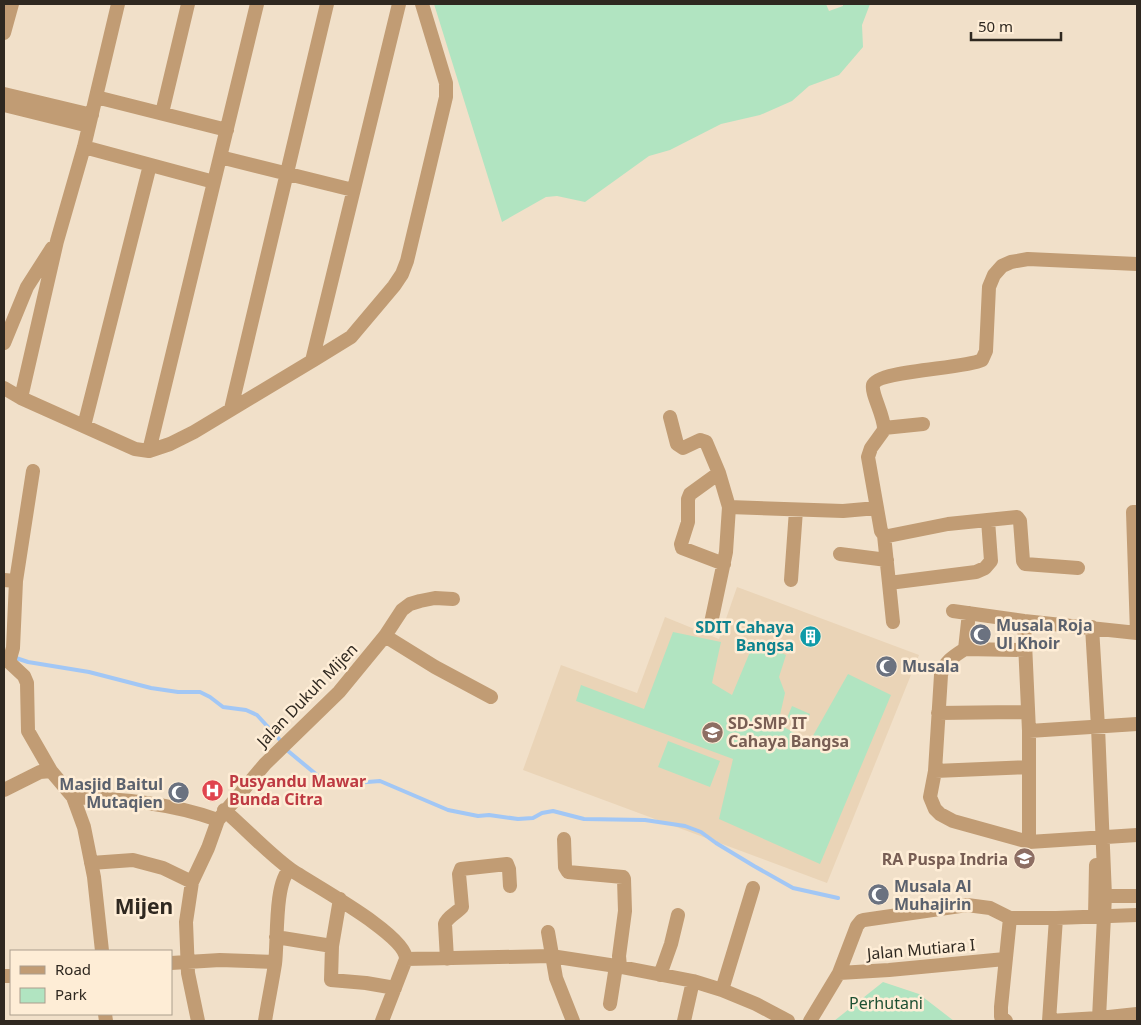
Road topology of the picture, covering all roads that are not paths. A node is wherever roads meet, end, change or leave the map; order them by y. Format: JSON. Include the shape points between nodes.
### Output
{"nodes":[{"id":1,"x":12,"y":4,"type":"edge"},
{"id":2,"x":118,"y":4,"type":"edge"},
{"id":3,"x":188,"y":4,"type":"edge"},
{"id":4,"x":257,"y":4,"type":"edge"},
{"id":5,"x":327,"y":4,"type":"edge"},
{"id":6,"x":399,"y":4,"type":"edge"},
{"id":7,"x":422,"y":4,"type":"edge"},
{"id":8,"x":4,"y":33,"type":"edge"},
{"id":9,"x":4,"y":94,"type":"edge"},
{"id":10,"x":96,"y":97,"type":"junction"},
{"id":11,"x":4,"y":105,"type":"edge"},
{"id":12,"x":162,"y":113,"type":"junction"},
{"id":13,"x":90,"y":121,"type":"junction"},
{"id":14,"x":227,"y":130,"type":"junction"},
{"id":15,"x":84,"y":147,"type":"junction"},
{"id":16,"x":220,"y":157,"type":"junction"},
{"id":17,"x":150,"y":165,"type":"junction"},
{"id":18,"x":287,"y":173,"type":"junction"},
{"id":19,"x":214,"y":182,"type":"junction"},
{"id":20,"x":353,"y":190,"type":"junction"},
{"id":21,"x":57,"y":241,"type":"junction"},
{"id":22,"x":1137,"y":264,"type":"edge"},
{"id":23,"x":4,"y":343,"type":"edge"},
{"id":24,"x":312,"y":360,"type":"junction"},
{"id":25,"x":4,"y":388,"type":"edge"},
{"id":26,"x":22,"y":398,"type":"junction"},
{"id":27,"x":232,"y":408,"type":"junction"},
{"id":28,"x":670,"y":418,"type":"dead end"},
{"id":29,"x":923,"y":424,"type":"dead end"},
{"id":30,"x":84,"y":426,"type":"junction"},
{"id":31,"x":884,"y":428,"type":"junction"},
{"id":32,"x":149,"y":451,"type":"junction"},
{"id":33,"x":34,"y":470,"type":"dead end"},
{"id":34,"x":719,"y":473,"type":"junction"},
{"id":35,"x":729,"y":507,"type":"junction"},
{"id":36,"x":878,"y":508,"type":"junction"},
{"id":37,"x":796,"y":510,"type":"junction"},
{"id":38,"x":1137,"y":512,"type":"edge"},
{"id":39,"x":988,"y":520,"type":"junction"},
{"id":40,"x":884,"y":535,"type":"junction"},
{"id":41,"x":840,"y":554,"type":"dead end"},
{"id":42,"x":887,"y":560,"type":"junction"},
{"id":43,"x":724,"y":564,"type":"junction"},
{"id":44,"x":1078,"y":568,"type":"dead end"},
{"id":45,"x":10,"y":580,"type":"edge"},
{"id":46,"x":791,"y":580,"type":"dead end"},
{"id":47,"x":889,"y":583,"type":"junction"},
{"id":48,"x":453,"y":599,"type":"dead end"},
{"id":49,"x":953,"y":611,"type":"dead end"},
{"id":50,"x":969,"y":614,"type":"junction"},
{"id":51,"x":1024,"y":621,"type":"junction"},
{"id":52,"x":893,"y":622,"type":"dead end"},
{"id":53,"x":711,"y":623,"type":"dead end"},
{"id":54,"x":1088,"y":627,"type":"junction"},
{"id":55,"x":1137,"y":633,"type":"edge"},
{"id":56,"x":385,"y":636,"type":"junction"},
{"id":57,"x":965,"y":649,"type":"junction"},
{"id":58,"x":1025,"y":650,"type":"junction"},
{"id":59,"x":491,"y":697,"type":"dead end"},
{"id":60,"x":1028,"y":712,"type":"junction"},
{"id":61,"x":938,"y":713,"type":"junction"},
{"id":62,"x":1137,"y":724,"type":"edge"},
{"id":63,"x":1095,"y":727,"type":"junction"},
{"id":64,"x":1029,"y":731,"type":"junction"},
{"id":65,"x":1029,"y":767,"type":"junction"},
{"id":66,"x":51,"y":771,"type":"junction"},
{"id":67,"x":935,"y":771,"type":"junction"},
{"id":68,"x":4,"y":790,"type":"edge"},
{"id":69,"x":73,"y":797,"type":"junction"},
{"id":70,"x":221,"y":815,"type":"junction"},
{"id":71,"x":1137,"y":836,"type":"edge"},
{"id":72,"x":1100,"y":838,"type":"junction"},
{"id":73,"x":564,"y":839,"type":"dead end"},
{"id":74,"x":1029,"y":842,"type":"junction"},
{"id":75,"x":91,"y":863,"type":"junction"},
{"id":76,"x":290,"y":868,"type":"junction"},
{"id":77,"x":192,"y":882,"type":"junction"},
{"id":78,"x":510,"y":886,"type":"dead end"},
{"id":79,"x":753,"y":888,"type":"dead end"},
{"id":80,"x":1100,"y":896,"type":"junction"},
{"id":81,"x":1137,"y":896,"type":"edge"},
{"id":82,"x":340,"y":899,"type":"junction"},
{"id":83,"x":678,"y":915,"type":"dead end"},
{"id":84,"x":1137,"y":916,"type":"edge"},
{"id":85,"x":1099,"y":917,"type":"junction"},
{"id":86,"x":1010,"y":918,"type":"junction"},
{"id":87,"x":1056,"y":918,"type":"junction"},
{"id":88,"x":548,"y":932,"type":"dead end"},
{"id":89,"x":276,"y":937,"type":"junction"},
{"id":90,"x":332,"y":946,"type":"junction"},
{"id":91,"x":102,"y":950,"type":"edge"},
{"id":92,"x":551,"y":956,"type":"junction"},
{"id":93,"x":406,"y":959,"type":"junction"},
{"id":94,"x":447,"y":959,"type":"junction"},
{"id":95,"x":1005,"y":959,"type":"junction"},
{"id":96,"x":188,"y":962,"type":"junction"},
{"id":97,"x":275,"y":962,"type":"junction"},
{"id":98,"x":172,"y":963,"type":"edge"},
{"id":99,"x":618,"y":966,"type":"junction"},
{"id":100,"x":839,"y":973,"type":"junction"},
{"id":101,"x":660,"y":975,"type":"junction"},
{"id":102,"x":693,"y":982,"type":"junction"},
{"id":103,"x":395,"y":988,"type":"junction"},
{"id":104,"x":722,"y":990,"type":"junction"},
{"id":105,"x":610,"y":1004,"type":"dead end"},
{"id":106,"x":1137,"y":1014,"type":"edge"},
{"id":107,"x":1099,"y":1018,"type":"junction"},
{"id":108,"x":198,"y":1021,"type":"edge"},
{"id":109,"x":265,"y":1021,"type":"edge"},
{"id":110,"x":382,"y":1021,"type":"edge"},
{"id":111,"x":572,"y":1021,"type":"edge"},
{"id":112,"x":684,"y":1021,"type":"edge"},
{"id":113,"x":788,"y":1021,"type":"edge"},
{"id":114,"x":810,"y":1021,"type":"edge"},
{"id":115,"x":1006,"y":1021,"type":"edge"},
{"id":116,"x":1040,"y":1021,"type":"edge"},
{"id":117,"x":1049,"y":1021,"type":"edge"}],
"edges":[{"from":1,"to":8,"type":"street"},
{"from":2,"to":10,"type":"street"},
{"from":3,"to":12,"type":"street"},
{"from":4,"to":14,"type":"street"},
{"from":5,"to":18,"type":"street"},
{"from":6,"to":20,"type":"street"},
{"from":7,"to":24,"type":"street","via":[[446,83],[446,97],[408,261],[394,286],[351,337]]},
{"from":9,"to":13,"type":"street"},
{"from":10,"to":12,"type":"street"},
{"from":10,"to":13,"type":"street"},
{"from":11,"to":13,"type":"street"},
{"from":12,"to":14,"type":"street"},
{"from":13,"to":15,"type":"street"},
{"from":14,"to":16,"type":"street"},
{"from":15,"to":17,"type":"street"},
{"from":15,"to":21,"type":"street"},
{"from":16,"to":18,"type":"street"},
{"from":16,"to":19,"type":"street"},
{"from":17,"to":19,"type":"street"},
{"from":17,"to":30,"type":"street"},
{"from":18,"to":20,"type":"street"},
{"from":18,"to":27,"type":"street"},
{"from":19,"to":32,"type":"street"},
{"from":20,"to":24,"type":"street"},
{"from":21,"to":23,"type":"street","via":[[27,287]]},
{"from":21,"to":26,"type":"street"},
{"from":22,"to":31,"type":"street","via":[[1028,259],[1002,266],[989,287],[984,357],[979,362],[877,380],[873,392]]},
{"from":24,"to":27,"type":"street"},
{"from":25,"to":26,"type":"street"},
{"from":26,"to":30,"type":"street"},
{"from":27,"to":32,"type":"street","via":[[178,440]]},
{"from":28,"to":34,"type":"street","via":[[678,444],[682,448],[700,440],[706,442]]},
{"from":29,"to":31,"type":"street"},
{"from":30,"to":32,"type":"street","via":[[135,450]]},
{"from":31,"to":36,"type":"street","via":[[868,457]]},
{"from":33,"to":45,"type":"street"},
{"from":34,"to":35,"type":"street"},
{"from":34,"to":43,"type":"street","via":[[690,494],[688,522],[681,544],[682,548]]},
{"from":35,"to":37,"type":"street"},
{"from":35,"to":43,"type":"street"},
{"from":36,"to":37,"type":"street"},
{"from":36,"to":40,"type":"street"},
{"from":37,"to":46,"type":"street"},
{"from":38,"to":55,"type":"street","via":[[1133,512]]},
{"from":39,"to":40,"type":"street"},
{"from":39,"to":44,"type":"street","via":[[1018,518],[1025,564]]},
{"from":39,"to":47,"type":"street","via":[[992,559],[985,568],[956,576]]},
{"from":40,"to":42,"type":"street"},
{"from":41,"to":42,"type":"street"},
{"from":42,"to":47,"type":"street"},
{"from":43,"to":53,"type":"street"},
{"from":45,"to":66,"type":"street","via":[[13,648],[9,662],[24,676],[28,687],[28,731]]},
{"from":47,"to":52,"type":"street"},
{"from":48,"to":56,"type":"street","name":"Jalan Dukuh Mijen","via":[[435,598],[410,604],[402,610]]},
{"from":49,"to":50,"type":"street"},
{"from":50,"to":51,"type":"street"},
{"from":50,"to":57,"type":"street"},
{"from":51,"to":54,"type":"street"},
{"from":51,"to":58,"type":"street"},
{"from":54,"to":55,"type":"street"},
{"from":54,"to":63,"type":"street"},
{"from":56,"to":59,"type":"street"},
{"from":56,"to":70,"type":"street","name":"Jalan Dukuh Mijen","via":[[338,692],[265,764]]},
{"from":57,"to":58,"type":"street"},
{"from":57,"to":61,"type":"street","via":[[943,667]]},
{"from":58,"to":60,"type":"street"},
{"from":60,"to":61,"type":"street"},
{"from":60,"to":64,"type":"street"},
{"from":61,"to":67,"type":"street"},
{"from":62,"to":63,"type":"street"},
{"from":63,"to":64,"type":"street"},
{"from":63,"to":72,"type":"street"},
{"from":64,"to":65,"type":"street"},
{"from":65,"to":67,"type":"street"},
{"from":65,"to":74,"type":"street"},
{"from":66,"to":68,"type":"street","via":[[40,772]]},
{"from":66,"to":69,"type":"street"},
{"from":67,"to":74,"type":"street","via":[[930,797],[940,814],[953,821]]},
{"from":69,"to":70,"type":"street","via":[[163,805]]},
{"from":69,"to":75,"type":"street","via":[[84,827]]},
{"from":70,"to":76,"type":"street"},
{"from":70,"to":77,"type":"street","name":"Jalan Dukuh Mijen"},
{"from":71,"to":72,"type":"street"},
{"from":72,"to":74,"type":"street"},
{"from":72,"to":80,"type":"street"},
{"from":73,"to":99,"type":"street","via":[[564,867],[568,872],[624,879],[625,911]]},
{"from":75,"to":77,"type":"street","via":[[133,860],[163,868]]},
{"from":75,"to":91,"type":"street"},
{"from":76,"to":82,"type":"street"},
{"from":76,"to":89,"type":"street","via":[[280,895]]},
{"from":77,"to":96,"type":"street","name":"Jalan Dukuh Mijen","via":[[186,922]]},
{"from":78,"to":94,"type":"street","via":[[507,864],[462,869],[459,874],[462,907],[445,924]]},
{"from":79,"to":104,"type":"street"},
{"from":80,"to":81,"type":"street"},
{"from":80,"to":85,"type":"street"},
{"from":82,"to":90,"type":"street"},
{"from":82,"to":93,"type":"street","via":[[380,928],[405,953]]},
{"from":83,"to":101,"type":"street"},
{"from":84,"to":85,"type":"street"},
{"from":85,"to":87,"type":"street"},
{"from":85,"to":107,"type":"street"},
{"from":86,"to":87,"type":"street"},
{"from":86,"to":95,"type":"street"},
{"from":86,"to":100,"type":"street","via":[[990,908],[967,905],[864,920],[859,923]]},
{"from":87,"to":117,"type":"street"},
{"from":88,"to":92,"type":"street"},
{"from":89,"to":90,"type":"street"},
{"from":89,"to":97,"type":"street"},
{"from":90,"to":103,"type":"street","via":[[331,980]]},
{"from":92,"to":94,"type":"street"},
{"from":92,"to":99,"type":"street"},
{"from":92,"to":111,"type":"street"},
{"from":93,"to":94,"type":"street"},
{"from":93,"to":103,"type":"street"},
{"from":95,"to":100,"type":"street","name":"Jalan Mutiara I"},
{"from":95,"to":115,"type":"street","via":[[1001,1014]]},
{"from":96,"to":97,"type":"street"},
{"from":96,"to":98,"type":"street"},
{"from":96,"to":108,"type":"street","name":"Jalan Dukuh Mijen"},
{"from":97,"to":109,"type":"street"},
{"from":99,"to":101,"type":"street"},
{"from":99,"to":105,"type":"street"},
{"from":100,"to":114,"type":"street"},
{"from":101,"to":102,"type":"street"},
{"from":102,"to":104,"type":"street"},
{"from":102,"to":112,"type":"street"},
{"from":103,"to":110,"type":"street"},
{"from":104,"to":113,"type":"street"},
{"from":106,"to":107,"type":"street"},
{"from":107,"to":117,"type":"street"},
{"from":116,"to":117,"type":"street"}]}
